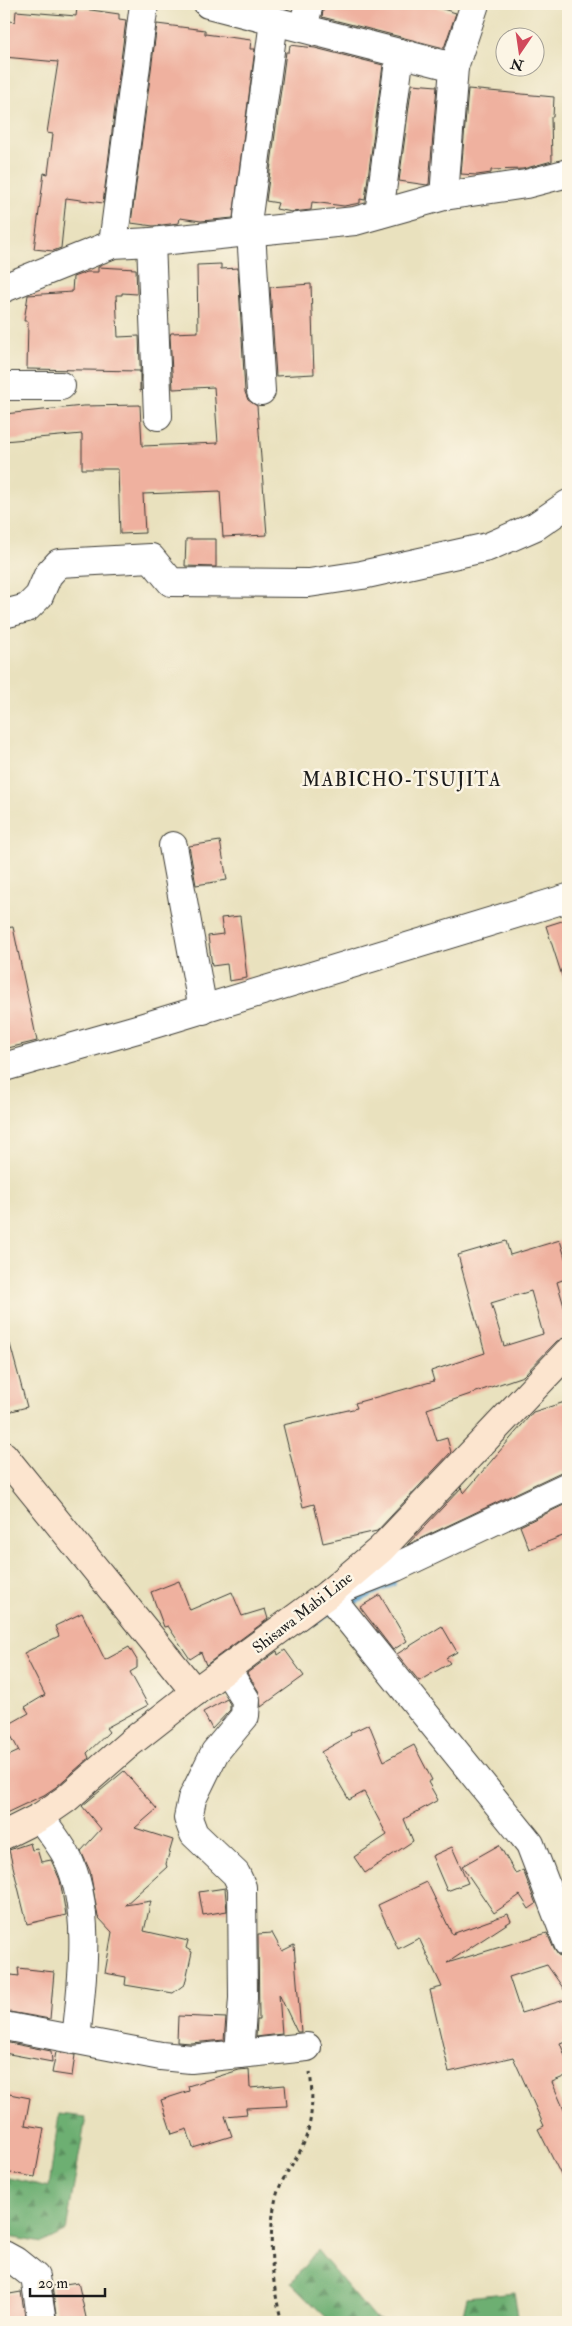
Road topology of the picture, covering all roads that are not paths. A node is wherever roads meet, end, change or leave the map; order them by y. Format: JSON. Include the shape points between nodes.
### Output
{"nodes":[{"id":1,"x":144,"y":4,"type":"edge"},
{"id":2,"x":208,"y":4,"type":"edge"},
{"id":3,"x":475,"y":4,"type":"edge"},
{"id":4,"x":306,"y":16,"type":"edge"},
{"id":5,"x":274,"y":21,"type":"junction"},
{"id":6,"x":400,"y":53,"type":"junction"},
{"id":7,"x":454,"y":67,"type":"junction"},
{"id":8,"x":568,"y":173,"type":"edge"},
{"id":9,"x":444,"y":196,"type":"junction"},
{"id":10,"x":379,"y":214,"type":"junction"},
{"id":11,"x":251,"y":232,"type":"junction"},
{"id":12,"x":150,"y":242,"type":"junction"},
{"id":13,"x":113,"y":244,"type":"junction"},
{"id":14,"x":4,"y":288,"type":"edge"},
{"id":15,"x":4,"y":386,"type":"edge"},
{"id":16,"x":61,"y":386,"type":"dead end"},
{"id":17,"x":261,"y":391,"type":"dead end"},
{"id":18,"x":158,"y":416,"type":"dead end"},
{"id":19,"x":568,"y":504,"type":"edge"},
{"id":20,"x":4,"y":614,"type":"edge"},
{"id":21,"x":173,"y":846,"type":"dead end"},
{"id":22,"x":568,"y":898,"type":"edge"},
{"id":23,"x":203,"y":1010,"type":"junction"},
{"id":24,"x":4,"y":1067,"type":"edge"},
{"id":25,"x":568,"y":1352,"type":"edge"},
{"id":26,"x":4,"y":1456,"type":"edge"},
{"id":27,"x":568,"y":1486,"type":"edge"},
{"id":28,"x":335,"y":1603,"type":"junction"},
{"id":29,"x":231,"y":1675,"type":"junction"},
{"id":30,"x":195,"y":1692,"type":"junction"},
{"id":31,"x":40,"y":1817,"type":"junction"},
{"id":32,"x":4,"y":1835,"type":"edge"},
{"id":33,"x":568,"y":1943,"type":"edge"},
{"id":34,"x":4,"y":2026,"type":"edge"},
{"id":35,"x":76,"y":2039,"type":"junction"},
{"id":36,"x":307,"y":2047,"type":"road end"},
{"id":37,"x":239,"y":2054,"type":"junction"},
{"id":38,"x":4,"y":2255,"type":"edge"},
{"id":39,"x":42,"y":2322,"type":"edge"}],
"edges":[{"from":1,"to":13,"type":"street"},
{"from":2,"to":5,"type":"street"},
{"from":3,"to":7,"type":"street"},
{"from":4,"to":5,"type":"street"},
{"from":4,"to":6,"type":"street"},
{"from":5,"to":11,"type":"street","via":[[248,216]]},
{"from":6,"to":7,"type":"street"},
{"from":6,"to":10,"type":"street"},
{"from":7,"to":9,"type":"street"},
{"from":8,"to":9,"type":"street","via":[[526,184]]},
{"from":9,"to":10,"type":"street"},
{"from":10,"to":11,"type":"street","via":[[355,221]]},
{"from":11,"to":12,"type":"street"},
{"from":11,"to":17,"type":"street"},
{"from":12,"to":13,"type":"street"},
{"from":12,"to":18,"type":"street"},
{"from":13,"to":14,"type":"street"},
{"from":15,"to":16,"type":"street"},
{"from":19,"to":20,"type":"street","via":[[536,526],[488,547],[362,575],[309,583],[170,582],[151,558],[59,563],[48,575],[40,596],[27,608]]},
{"from":21,"to":23,"type":"street"},
{"from":22,"to":23,"type":"street"},
{"from":23,"to":24,"type":"street"},
{"from":25,"to":28,"type":"main road","name":"Shisawa Mabi Line","via":[[381,1549]]},
{"from":26,"to":30,"type":"main road"},
{"from":27,"to":28,"type":"street","via":[[396,1567]]},
{"from":28,"to":29,"type":"main road","name":"Shisawa Mabi Line"},
{"from":28,"to":33,"type":"street","via":[[530,1844]]},
{"from":29,"to":30,"type":"main road","name":"Shisawa Mabi Line"},
{"from":29,"to":37,"type":"street","via":[[246,1700],[245,1716],[215,1752],[192,1799],[188,1818],[194,1834],[236,1874],[242,1887]]},
{"from":30,"to":31,"type":"main road","name":"Shisawa Mabi Line"},
{"from":31,"to":32,"type":"main road","name":"Shisawa Mabi Line"},
{"from":31,"to":35,"type":"street","via":[[66,1855],[79,1890],[84,1961]]},
{"from":34,"to":35,"type":"street"},
{"from":35,"to":37,"type":"street","via":[[191,2059]]},
{"from":36,"to":37,"type":"street"},
{"from":38,"to":39,"type":"street","via":[[35,2277]]}]}
